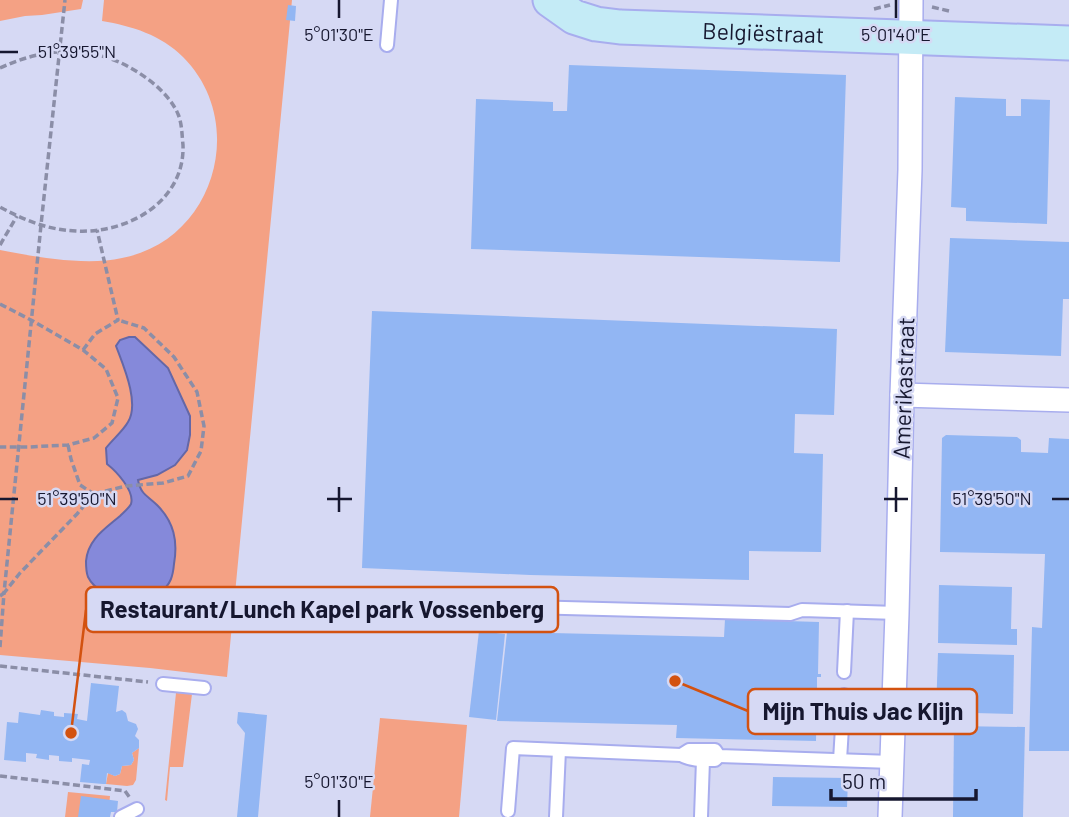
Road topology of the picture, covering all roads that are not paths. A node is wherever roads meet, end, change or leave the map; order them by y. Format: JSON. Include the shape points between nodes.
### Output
{"nodes":[{"id":1,"x":391,"y":0,"type":"edge"},
{"id":2,"x":550,"y":0,"type":"edge"},
{"id":3,"x":911,"y":0,"type":"edge"},
{"id":4,"x":910,"y":37,"type":"junction"},
{"id":5,"x":1069,"y":43,"type":"edge"},
{"id":6,"x":387,"y":45,"type":"dead end"},
{"id":7,"x":902,"y":395,"type":"junction"},
{"id":8,"x":1069,"y":400,"type":"edge"},
{"id":9,"x":491,"y":606,"type":"dead end"},
{"id":10,"x":847,"y":611,"type":"junction"},
{"id":11,"x":897,"y":613,"type":"junction"},
{"id":12,"x":844,"y":672,"type":"dead end"},
{"id":13,"x":163,"y":684,"type":"road end"},
{"id":14,"x":204,"y":688,"type":"dead end"},
{"id":15,"x":844,"y":695,"type":"dead end"},
{"id":16,"x":559,"y":750,"type":"junction"},
{"id":17,"x":681,"y":755,"type":"junction"},
{"id":18,"x":719,"y":756,"type":"junction"},
{"id":19,"x":703,"y":760,"type":"junction"},
{"id":20,"x":840,"y":760,"type":"junction"},
{"id":21,"x":892,"y":762,"type":"junction"},
{"id":22,"x":137,"y":809,"type":"road end"},
{"id":23,"x":508,"y":811,"type":"dead end"},
{"id":24,"x":121,"y":817,"type":"edge"},
{"id":25,"x":555,"y":817,"type":"edge"},
{"id":26,"x":701,"y":817,"type":"edge"},
{"id":27,"x":890,"y":817,"type":"edge"}],
"edges":[{"from":1,"to":6,"type":"lane"},
{"from":2,"to":4,"type":"main road","name":"Belgiëstraat","via":[[574,17],[620,27]]},
{"from":3,"to":4,"type":"street","name":"Amerikastraat"},
{"from":4,"to":5,"type":"main road","name":"Belgiëstraat"},
{"from":4,"to":7,"type":"street","name":"Amerikastraat"},
{"from":7,"to":8,"type":"street"},
{"from":7,"to":11,"type":"street","name":"Amerikastraat"},
{"from":9,"to":10,"type":"lane","via":[[790,614]]},
{"from":10,"to":11,"type":"lane"},
{"from":10,"to":12,"type":"lane"},
{"from":11,"to":21,"type":"street","name":"Amerikastraat"},
{"from":13,"to":14,"type":"lane"},
{"from":15,"to":20,"type":"lane"},
{"from":16,"to":17,"type":"lane"},
{"from":16,"to":23,"type":"lane","via":[[513,748]]},
{"from":16,"to":25,"type":"lane"},
{"from":17,"to":18,"type":"lane","via":[[689,750],[715,750]]},
{"from":17,"to":19,"type":"lane"},
{"from":18,"to":19,"type":"lane"},
{"from":18,"to":20,"type":"lane"},
{"from":19,"to":26,"type":"lane"},
{"from":20,"to":21,"type":"lane"},
{"from":21,"to":27,"type":"street","name":"Amerikastraat"},
{"from":22,"to":24,"type":"lane"}]}
